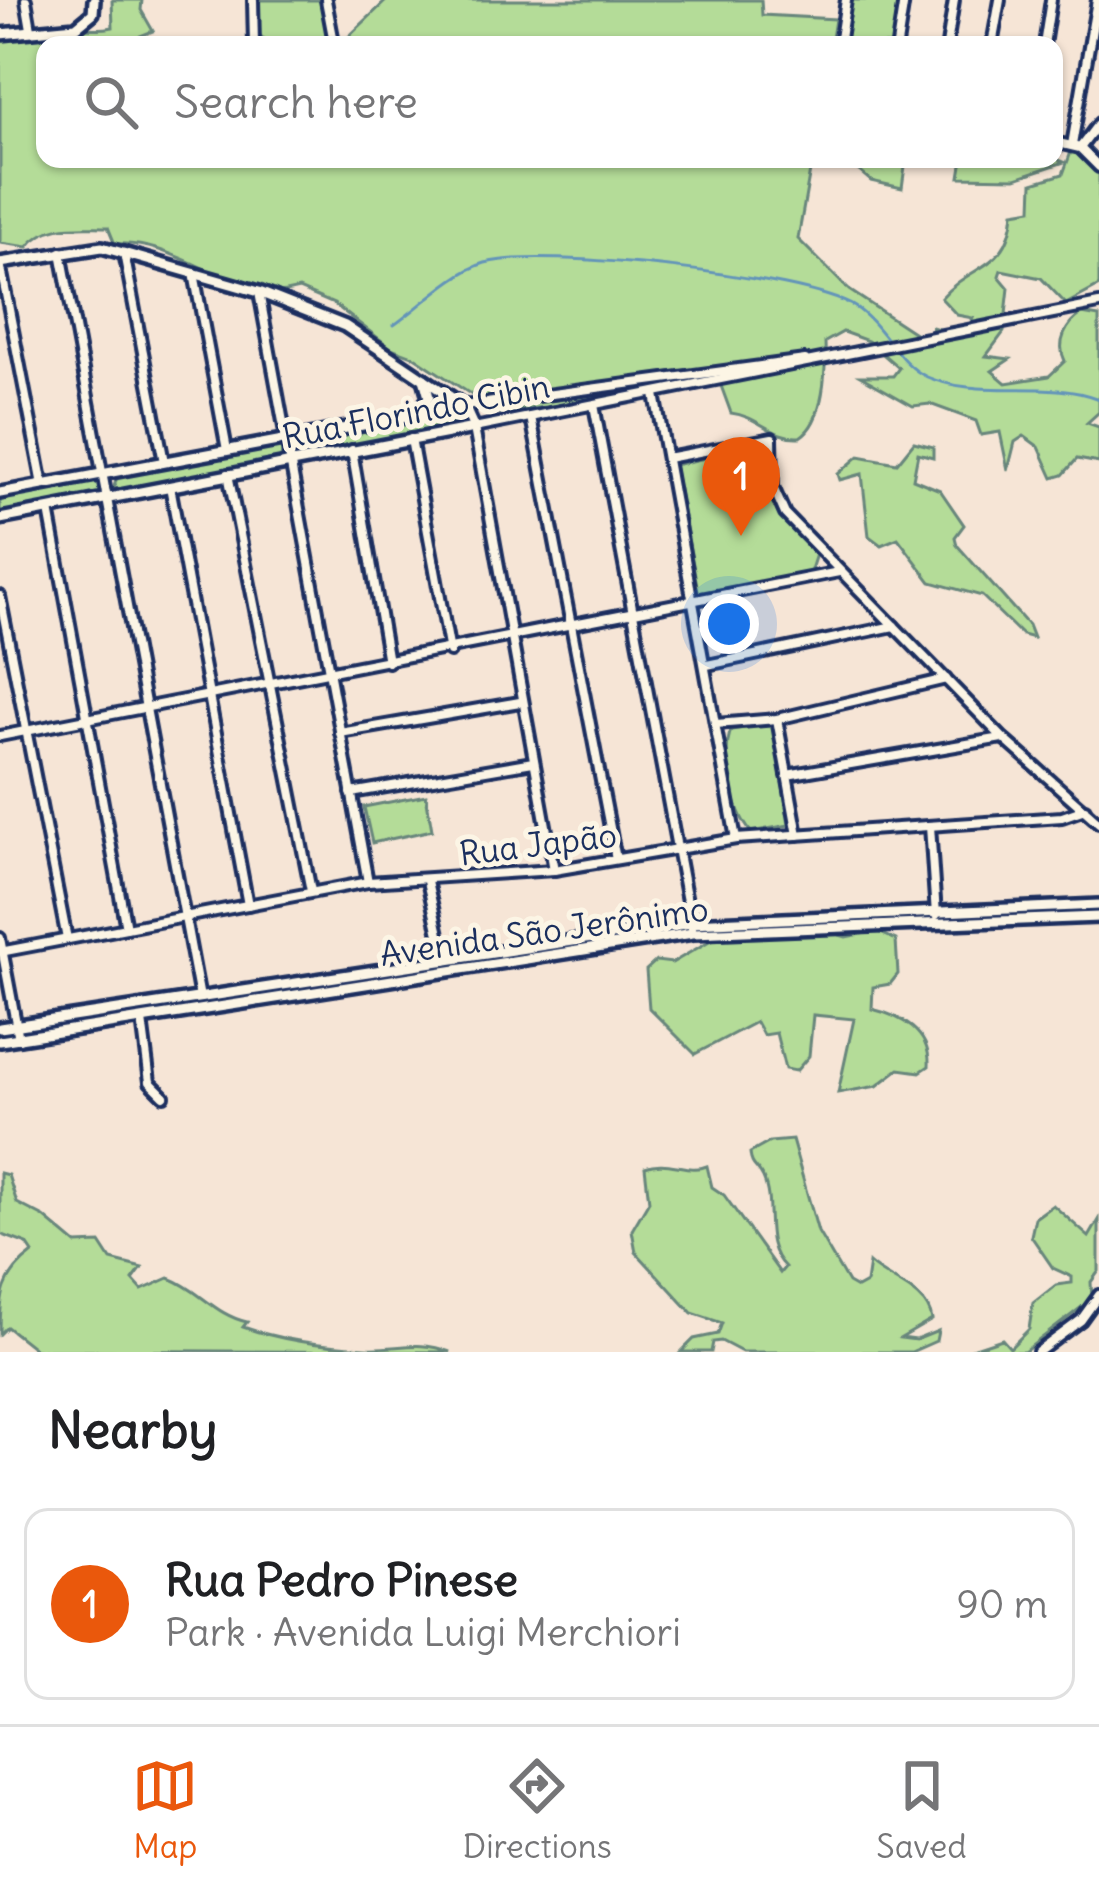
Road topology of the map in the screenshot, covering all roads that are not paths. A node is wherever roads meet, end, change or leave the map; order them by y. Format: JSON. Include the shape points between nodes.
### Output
{"nodes":[{"id":1,"x":26,"y":0,"type":"edge"},
{"id":2,"x":94,"y":0,"type":"edge"},
{"id":3,"x":254,"y":0,"type":"edge"},
{"id":4,"x":326,"y":0,"type":"edge"},
{"id":5,"x":846,"y":0,"type":"edge"},
{"id":6,"x":904,"y":0,"type":"edge"},
{"id":7,"x":954,"y":0,"type":"edge"},
{"id":8,"x":1000,"y":0,"type":"edge"},
{"id":9,"x":1051,"y":0,"type":"edge"},
{"id":10,"x":1097,"y":0,"type":"edge"},
{"id":11,"x":1097,"y":17,"type":"edge"},
{"id":12,"x":31,"y":29,"type":"junction"},
{"id":13,"x":0,"y":34,"type":"edge"},
{"id":14,"x":254,"y":36,"type":"edge"},
{"id":15,"x":332,"y":36,"type":"edge"},
{"id":16,"x":840,"y":36,"type":"edge"},
{"id":17,"x":899,"y":36,"type":"edge"},
{"id":18,"x":948,"y":36,"type":"edge"},
{"id":19,"x":994,"y":36,"type":"edge"},
{"id":20,"x":1045,"y":36,"type":"edge"},
{"id":21,"x":1099,"y":123,"type":"edge"},
{"id":22,"x":1063,"y":144,"type":"edge"},
{"id":23,"x":1076,"y":147,"type":"junction"},
{"id":24,"x":1099,"y":167,"type":"edge"},
{"id":25,"x":61,"y":251,"type":"junction"},
{"id":26,"x":124,"y":252,"type":"junction"},
{"id":27,"x":0,"y":263,"type":"edge"},
{"id":28,"x":194,"y":273,"type":"junction"},
{"id":29,"x":259,"y":292,"type":"junction"},
{"id":30,"x":1099,"y":304,"type":"edge"},
{"id":31,"x":842,"y":356,"type":"junction"},
{"id":32,"x":424,"y":379,"type":"junction"},
{"id":33,"x":655,"y":394,"type":"junction"},
{"id":34,"x":594,"y":405,"type":"junction"},
{"id":35,"x":464,"y":406,"type":"junction"},
{"id":36,"x":419,"y":413,"type":"junction"},
{"id":37,"x":532,"y":417,"type":"junction"},
{"id":38,"x":473,"y":428,"type":"junction"},
{"id":39,"x":286,"y":439,"type":"junction"},
{"id":40,"x":411,"y":439,"type":"junction"},
{"id":41,"x":227,"y":450,"type":"junction"},
{"id":42,"x":352,"y":450,"type":"junction"},
{"id":43,"x":667,"y":458,"type":"junction"},
{"id":44,"x":290,"y":461,"type":"junction"},
{"id":45,"x":164,"y":462,"type":"junction"},
{"id":46,"x":104,"y":474,"type":"junction"},
{"id":47,"x":228,"y":475,"type":"junction"},
{"id":48,"x":44,"y":485,"type":"junction"},
{"id":49,"x":170,"y":486,"type":"junction"},
{"id":50,"x":0,"y":494,"type":"edge"},
{"id":51,"x":107,"y":498,"type":"junction"},
{"id":52,"x":49,"y":510,"type":"junction"},
{"id":53,"x":0,"y":519,"type":"edge"},
{"id":54,"x":839,"y":572,"type":"junction"},
{"id":55,"x":0,"y":596,"type":"edge"},
{"id":56,"x":694,"y":604,"type":"junction"},
{"id":57,"x":633,"y":616,"type":"junction"},
{"id":58,"x":896,"y":626,"type":"junction"},
{"id":59,"x":571,"y":628,"type":"junction"},
{"id":60,"x":509,"y":640,"type":"junction"},
{"id":61,"x":450,"y":652,"type":"junction"},
{"id":62,"x":388,"y":662,"type":"junction"},
{"id":63,"x":707,"y":665,"type":"junction"},
{"id":64,"x":328,"y":674,"type":"junction"},
{"id":65,"x":948,"y":678,"type":"junction"},
{"id":66,"x":269,"y":686,"type":"junction"},
{"id":67,"x":207,"y":696,"type":"junction"},
{"id":68,"x":520,"y":702,"type":"junction"},
{"id":69,"x":148,"y":708,"type":"junction"},
{"id":70,"x":86,"y":719,"type":"junction"},
{"id":71,"x":777,"y":719,"type":"junction"},
{"id":72,"x":716,"y":724,"type":"junction"},
{"id":73,"x":25,"y":730,"type":"junction"},
{"id":74,"x":340,"y":733,"type":"junction"},
{"id":75,"x":0,"y":736,"type":"edge"},
{"id":76,"x":1003,"y":738,"type":"junction"},
{"id":77,"x":533,"y":762,"type":"junction"},
{"id":78,"x":787,"y":775,"type":"junction"},
{"id":79,"x":352,"y":793,"type":"junction"},
{"id":80,"x":1085,"y":809,"type":"junction"},
{"id":81,"x":1099,"y":823,"type":"edge"},
{"id":82,"x":930,"y":826,"type":"junction"},
{"id":83,"x":798,"y":835,"type":"junction"},
{"id":84,"x":736,"y":839,"type":"junction"},
{"id":85,"x":676,"y":849,"type":"junction"},
{"id":86,"x":616,"y":859,"type":"junction"},
{"id":87,"x":554,"y":871,"type":"junction"},
{"id":88,"x":427,"y":880,"type":"junction"},
{"id":89,"x":368,"y":882,"type":"junction"},
{"id":90,"x":310,"y":891,"type":"junction"},
{"id":91,"x":248,"y":905,"type":"junction"},
{"id":92,"x":1099,"y":905,"type":"edge"},
{"id":93,"x":185,"y":916,"type":"junction"},
{"id":94,"x":936,"y":916,"type":"junction"},
{"id":95,"x":1099,"y":917,"type":"edge"},
{"id":96,"x":126,"y":928,"type":"junction"},
{"id":97,"x":692,"y":928,"type":"junction"},
{"id":98,"x":0,"y":938,"type":"edge"},
{"id":99,"x":67,"y":939,"type":"junction"},
{"id":100,"x":1,"y":952,"type":"edge"},
{"id":101,"x":445,"y":964,"type":"junction"},
{"id":102,"x":200,"y":997,"type":"junction"},
{"id":103,"x":202,"y":1011,"type":"junction"},
{"id":104,"x":142,"y":1020,"type":"junction"},
{"id":105,"x":16,"y":1025,"type":"junction"},
{"id":106,"x":0,"y":1028,"type":"edge"},
{"id":107,"x":19,"y":1039,"type":"junction"},
{"id":108,"x":0,"y":1041,"type":"edge"},
{"id":109,"x":164,"y":1096,"type":"dead end"},
{"id":110,"x":1099,"y":1295,"type":"edge"},
{"id":111,"x":1038,"y":1352,"type":"edge"}],
"edges":[{"from":1,"to":12,"type":"street"},
{"from":2,"to":12,"type":"street","via":[[88,20],[76,27]]},
{"from":3,"to":14,"type":"street"},
{"from":4,"to":15,"type":"street"},
{"from":5,"to":16,"type":"street"},
{"from":6,"to":17,"type":"street"},
{"from":7,"to":18,"type":"street"},
{"from":8,"to":19,"type":"street"},
{"from":9,"to":20,"type":"street"},
{"from":10,"to":11,"type":"street"},
{"from":11,"to":23,"type":"street"},
{"from":12,"to":13,"type":"street"},
{"from":21,"to":23,"type":"street"},
{"from":22,"to":23,"type":"street"},
{"from":23,"to":24,"type":"street"},
{"from":25,"to":26,"type":"street"},
{"from":25,"to":27,"type":"street"},
{"from":25,"to":46,"type":"street"},
{"from":26,"to":28,"type":"street"},
{"from":26,"to":45,"type":"street"},
{"from":27,"to":48,"type":"street"},
{"from":28,"to":29,"type":"street"},
{"from":28,"to":41,"type":"street"},
{"from":29,"to":32,"type":"street","via":[[345,326]]},
{"from":29,"to":39,"type":"street"},
{"from":30,"to":31,"type":"street","name":"Rua Florindo Cibin"},
{"from":31,"to":33,"type":"street","name":"Rua Florindo Cibin"},
{"from":31,"to":35,"type":"street","name":"Rua Florindo Cibin"},
{"from":32,"to":35,"type":"street"},
{"from":32,"to":36,"type":"street","via":[[429,397]]},
{"from":33,"to":34,"type":"street","name":"Rua Florindo Cibin"},
{"from":33,"to":43,"type":"street"},
{"from":34,"to":37,"type":"street","name":"Rua Florindo Cibin"},
{"from":34,"to":57,"type":"street"},
{"from":35,"to":36,"type":"street","name":"Rua Florindo Cibin"},
{"from":35,"to":38,"type":"street"},
{"from":36,"to":39,"type":"street","name":"Rua Florindo Cibin"},
{"from":37,"to":38,"type":"street","name":"Rua Florindo Cibin"},
{"from":37,"to":59,"type":"street"},
{"from":38,"to":40,"type":"street","name":"Rua Florindo Cibin"},
{"from":38,"to":60,"type":"street"},
{"from":39,"to":41,"type":"street","name":"Rua Florindo Cibin"},
{"from":39,"to":44,"type":"street"},
{"from":40,"to":42,"type":"street","name":"Rua Florindo Cibin"},
{"from":40,"to":61,"type":"street"},
{"from":41,"to":45,"type":"street","name":"Rua Florindo Cibin"},
{"from":42,"to":44,"type":"street","name":"Rua Florindo Cibin"},
{"from":42,"to":62,"type":"street"},
{"from":43,"to":54,"type":"street","via":[[772,438],[776,501]]},
{"from":43,"to":56,"type":"street"},
{"from":44,"to":47,"type":"street","name":"Rua Florindo Cibin"},
{"from":44,"to":64,"type":"street"},
{"from":45,"to":46,"type":"street","name":"Rua Florindo Cibin"},
{"from":46,"to":48,"type":"street","name":"Rua Florindo Cibin"},
{"from":46,"to":51,"type":"street"},
{"from":47,"to":49,"type":"street","name":"Rua Florindo Cibin"},
{"from":47,"to":66,"type":"street"},
{"from":48,"to":50,"type":"street","name":"Rua Florindo Cibin"},
{"from":49,"to":51,"type":"street","name":"Rua Florindo Cibin"},
{"from":49,"to":67,"type":"street"},
{"from":51,"to":52,"type":"street","name":"Rua Florindo Cibin"},
{"from":51,"to":69,"type":"street"},
{"from":52,"to":53,"type":"street","name":"Rua Florindo Cibin"},
{"from":52,"to":70,"type":"street"},
{"from":54,"to":56,"type":"street"},
{"from":54,"to":58,"type":"street"},
{"from":55,"to":73,"type":"street"},
{"from":56,"to":57,"type":"street"},
{"from":56,"to":63,"type":"street"},
{"from":57,"to":59,"type":"street"},
{"from":57,"to":85,"type":"street"},
{"from":58,"to":63,"type":"street"},
{"from":58,"to":65,"type":"street"},
{"from":59,"to":60,"type":"street"},
{"from":59,"to":86,"type":"street"},
{"from":60,"to":61,"type":"street"},
{"from":60,"to":68,"type":"street"},
{"from":61,"to":62,"type":"street"},
{"from":62,"to":64,"type":"street"},
{"from":63,"to":72,"type":"street"},
{"from":64,"to":66,"type":"street"},
{"from":64,"to":74,"type":"street"},
{"from":65,"to":71,"type":"street"},
{"from":65,"to":76,"type":"street"},
{"from":66,"to":67,"type":"street"},
{"from":66,"to":90,"type":"street"},
{"from":67,"to":69,"type":"street"},
{"from":67,"to":91,"type":"street"},
{"from":68,"to":74,"type":"street"},
{"from":68,"to":77,"type":"street"},
{"from":69,"to":70,"type":"street"},
{"from":69,"to":93,"type":"street"},
{"from":70,"to":73,"type":"street"},
{"from":70,"to":96,"type":"street"},
{"from":71,"to":72,"type":"street"},
{"from":71,"to":78,"type":"street"},
{"from":72,"to":84,"type":"street"},
{"from":73,"to":75,"type":"street"},
{"from":73,"to":99,"type":"street"},
{"from":74,"to":79,"type":"street"},
{"from":76,"to":78,"type":"street"},
{"from":76,"to":80,"type":"street"},
{"from":77,"to":79,"type":"street"},
{"from":77,"to":87,"type":"street"},
{"from":78,"to":83,"type":"street"},
{"from":79,"to":89,"type":"street"},
{"from":80,"to":81,"type":"street"},
{"from":80,"to":82,"type":"street","name":"Rua Japão"},
{"from":82,"to":83,"type":"street","name":"Rua Japão"},
{"from":82,"to":94,"type":"street"},
{"from":83,"to":84,"type":"street","name":"Rua Japão"},
{"from":84,"to":85,"type":"street","name":"Rua Japão"},
{"from":85,"to":86,"type":"street","name":"Rua Japão"},
{"from":85,"to":97,"type":"street"},
{"from":86,"to":87,"type":"street","name":"Rua Japão"},
{"from":87,"to":88,"type":"street","name":"Rua Japão"},
{"from":88,"to":89,"type":"street","name":"Rua Japão"},
{"from":88,"to":101,"type":"street"},
{"from":89,"to":90,"type":"street","name":"Rua Japão"},
{"from":90,"to":91,"type":"street","name":"Rua Japão"},
{"from":91,"to":93,"type":"street","name":"Rua Japão"},
{"from":92,"to":94,"type":"street","name":"Avenida São Jerônimo"},
{"from":93,"to":96,"type":"street","name":"Rua Japão"},
{"from":93,"to":102,"type":"street"},
{"from":94,"to":95,"type":"street","name":"Avenida São Jerônimo"},
{"from":94,"to":97,"type":"street","name":"Avenida São Jerônimo"},
{"from":96,"to":99,"type":"street","name":"Rua Japão"},
{"from":97,"to":101,"type":"street","name":"Avenida São Jerônimo"},
{"from":98,"to":100,"type":"street"},
{"from":99,"to":100,"type":"street","name":"Rua Japão"},
{"from":100,"to":105,"type":"street"},
{"from":101,"to":102,"type":"street","name":"Avenida São Jerônimo"},
{"from":101,"to":103,"type":"street","name":"Avenida São Jerônimo"},
{"from":102,"to":103,"type":"street"},
{"from":102,"to":105,"type":"street","name":"Avenida São Jerônimo"},
{"from":103,"to":104,"type":"street","name":"Avenida São Jerônimo"},
{"from":104,"to":107,"type":"street","name":"Avenida São Jerônimo"},
{"from":104,"to":109,"type":"street","via":[[149,1082]]},
{"from":105,"to":106,"type":"street","name":"Avenida São Jerônimo"},
{"from":105,"to":107,"type":"street"},
{"from":107,"to":108,"type":"street","name":"Avenida São Jerônimo"},
{"from":110,"to":111,"type":"street"}]}
